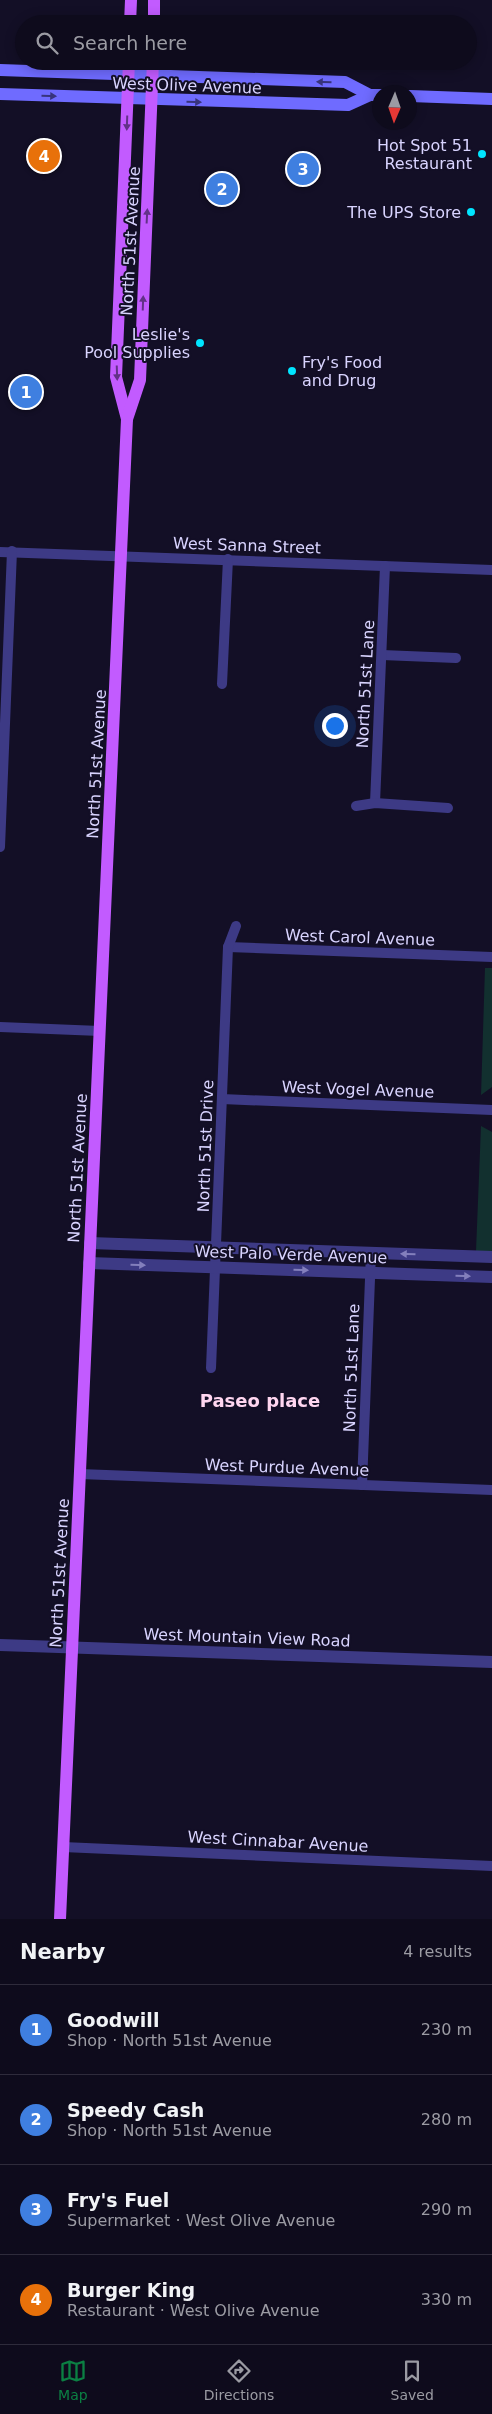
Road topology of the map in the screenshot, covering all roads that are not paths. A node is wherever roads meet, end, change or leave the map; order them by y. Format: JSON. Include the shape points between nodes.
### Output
{"nodes":[{"id":1,"x":131,"y":0,"type":"edge"},
{"id":2,"x":154,"y":0,"type":"edge"},
{"id":3,"x":130,"y":15,"type":"edge"},
{"id":4,"x":154,"y":15,"type":"edge"},
{"id":5,"x":0,"y":70,"type":"edge"},
{"id":6,"x":15,"y":70,"type":"edge"},
{"id":7,"x":129,"y":70,"type":"edge"},
{"id":8,"x":136,"y":70,"type":"edge"},
{"id":9,"x":153,"y":70,"type":"edge"},
{"id":10,"x":153,"y":75,"type":"junction"},
{"id":11,"x":0,"y":94,"type":"edge"},
{"id":12,"x":372,"y":94,"type":"edge"},
{"id":13,"x":372,"y":96,"type":"edge"},
{"id":14,"x":417,"y":96,"type":"edge"},
{"id":15,"x":128,"y":99,"type":"junction"},
{"id":16,"x":492,"y":99,"type":"edge"},
{"id":17,"x":152,"y":100,"type":"junction"},
{"id":18,"x":127,"y":419,"type":"junction"},
{"id":19,"x":12,"y":551,"type":"junction"},
{"id":20,"x":0,"y":552,"type":"edge"},
{"id":21,"x":121,"y":554,"type":"junction"},
{"id":22,"x":228,"y":559,"type":"junction"},
{"id":23,"x":385,"y":566,"type":"junction"},
{"id":24,"x":492,"y":570,"type":"edge"},
{"id":25,"x":382,"y":656,"type":"junction"},
{"id":26,"x":456,"y":658,"type":"dead end"},
{"id":27,"x":222,"y":684,"type":"dead end"},
{"id":28,"x":3,"y":719,"type":"edge"},
{"id":29,"x":375,"y":803,"type":"junction"},
{"id":30,"x":356,"y":806,"type":"dead end"},
{"id":31,"x":448,"y":808,"type":"dead end"},
{"id":32,"x":0,"y":847,"type":"edge"},
{"id":33,"x":236,"y":926,"type":"dead end"},
{"id":34,"x":228,"y":947,"type":"junction"},
{"id":35,"x":492,"y":957,"type":"edge"},
{"id":36,"x":0,"y":1027,"type":"edge"},
{"id":37,"x":100,"y":1031,"type":"junction"},
{"id":38,"x":222,"y":1099,"type":"junction"},
{"id":39,"x":492,"y":1110,"type":"edge"},
{"id":40,"x":90,"y":1243,"type":"junction"},
{"id":41,"x":216,"y":1247,"type":"junction"},
{"id":42,"x":371,"y":1252,"type":"junction"},
{"id":43,"x":492,"y":1256,"type":"edge"},
{"id":44,"x":89,"y":1263,"type":"junction"},
{"id":45,"x":215,"y":1267,"type":"junction"},
{"id":46,"x":370,"y":1273,"type":"junction"},
{"id":47,"x":492,"y":1277,"type":"edge"},
{"id":48,"x":212,"y":1368,"type":"dead end"},
{"id":49,"x":80,"y":1474,"type":"junction"},
{"id":50,"x":362,"y":1485,"type":"junction"},
{"id":51,"x":492,"y":1490,"type":"edge"},
{"id":52,"x":0,"y":1645,"type":"edge"},
{"id":53,"x":72,"y":1646,"type":"junction"},
{"id":54,"x":492,"y":1662,"type":"edge"},
{"id":55,"x":63,"y":1847,"type":"junction"},
{"id":56,"x":492,"y":1866,"type":"edge"},
{"id":57,"x":60,"y":1919,"type":"edge"}],
"edges":[{"from":1,"to":3,"type":"main road"},
{"from":2,"to":4,"type":"main road"},
{"from":5,"to":6,"type":"main road","name":"West Olive Avenue"},
{"from":7,"to":15,"type":"main road","name":"North 51st Avenue"},
{"from":8,"to":10,"type":"main road","name":"West Olive Avenue"},
{"from":9,"to":10,"type":"main road","name":"North 51st Avenue"},
{"from":12,"to":10,"type":"main road","name":"West Olive Avenue","one_way":true,"via":[[345,82]]},
{"from":10,"to":17,"type":"main road","name":"North 51st Avenue"},
{"from":11,"to":15,"type":"main road","name":"West Olive Avenue","one_way":true},
{"from":17,"to":13,"type":"main road","name":"West Olive Avenue","one_way":true,"via":[[348,105]]},
{"from":14,"to":16,"type":"main road"},
{"from":15,"to":17,"type":"main road","name":"West Olive Avenue"},
{"from":15,"to":18,"type":"main road","name":"North 51st Avenue","one_way":true,"via":[[116,377]]},
{"from":18,"to":17,"type":"main road","name":"North 51st Avenue","one_way":true,"via":[[140,380]]},
{"from":18,"to":21,"type":"main road","name":"North 51st Avenue"},
{"from":19,"to":20,"type":"street","name":"West Sanna Street"},
{"from":19,"to":21,"type":"street","name":"West Sanna Street"},
{"from":19,"to":28,"type":"street"},
{"from":21,"to":22,"type":"street","name":"West Sanna Street"},
{"from":21,"to":37,"type":"main road","name":"North 51st Avenue"},
{"from":22,"to":23,"type":"street","name":"West Sanna Street"},
{"from":22,"to":27,"type":"street"},
{"from":23,"to":24,"type":"street","name":"West Sanna Street"},
{"from":23,"to":25,"type":"street","name":"North 51st Lane"},
{"from":25,"to":26,"type":"street"},
{"from":25,"to":29,"type":"street","name":"North 51st Lane"},
{"from":28,"to":32,"type":"street"},
{"from":29,"to":30,"type":"street"},
{"from":29,"to":31,"type":"street"},
{"from":33,"to":34,"type":"street","name":"North 51st Drive"},
{"from":34,"to":35,"type":"street","name":"West Carol Avenue"},
{"from":34,"to":38,"type":"street","name":"North 51st Drive"},
{"from":36,"to":37,"type":"street"},
{"from":37,"to":40,"type":"main road","name":"North 51st Avenue"},
{"from":38,"to":39,"type":"street","name":"West Vogel Avenue"},
{"from":38,"to":41,"type":"street","name":"North 51st Drive"},
{"from":40,"to":41,"type":"street","name":"West Palo Verde Avenue"},
{"from":40,"to":44,"type":"main road","name":"North 51st Avenue"},
{"from":41,"to":42,"type":"street","name":"West Palo Verde Avenue"},
{"from":41,"to":45,"type":"street","name":"North 51st Drive"},
{"from":43,"to":42,"type":"street","name":"West Palo Verde Avenue","one_way":true},
{"from":42,"to":46,"type":"street","name":"North 51st Lane"},
{"from":44,"to":45,"type":"street","name":"West Palo Verde Avenue","one_way":true},
{"from":44,"to":49,"type":"main road","name":"North 51st Avenue"},
{"from":45,"to":46,"type":"street","name":"West Palo Verde Avenue","one_way":true},
{"from":45,"to":48,"type":"street","name":"North 51st Drive"},
{"from":46,"to":47,"type":"street","name":"West Palo Verde Avenue","one_way":true},
{"from":46,"to":50,"type":"street","name":"North 51st Lane"},
{"from":49,"to":50,"type":"street","name":"West Purdue Avenue"},
{"from":49,"to":53,"type":"main road","name":"North 51st Avenue"},
{"from":50,"to":51,"type":"street","name":"West Purdue Avenue"},
{"from":52,"to":53,"type":"street","name":"West Mountain View Road"},
{"from":53,"to":54,"type":"street","name":"West Mountain View Road"},
{"from":53,"to":55,"type":"main road","name":"North 51st Avenue"},
{"from":55,"to":56,"type":"street","name":"West Cinnabar Avenue"},
{"from":55,"to":57,"type":"main road","name":"North 51st Avenue"}]}
